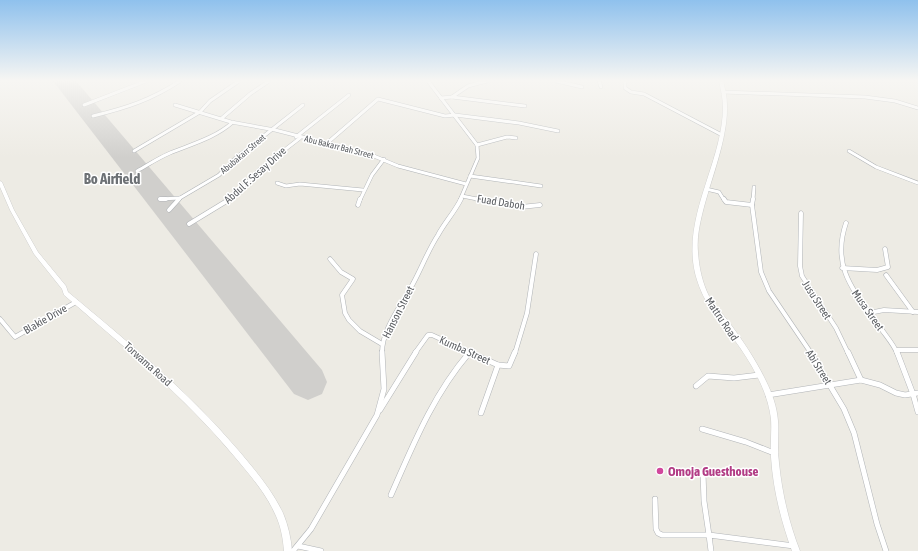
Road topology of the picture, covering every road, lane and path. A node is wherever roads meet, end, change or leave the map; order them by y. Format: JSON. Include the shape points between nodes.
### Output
{"nodes":[{"id":1,"x":130,"y":107,"type":"edge"},
{"id":2,"x":181,"y":107,"type":"edge"},
{"id":3,"x":205,"y":107,"type":"edge"},
{"id":4,"x":235,"y":107,"type":"edge"},
{"id":5,"x":301,"y":107,"type":"edge"},
{"id":6,"x":335,"y":107,"type":"edge"},
{"id":7,"x":369,"y":107,"type":"edge"},
{"id":8,"x":408,"y":107,"type":"edge"},
{"id":9,"x":448,"y":107,"type":"edge"},
{"id":10,"x":670,"y":107,"type":"edge"},
{"id":11,"x":725,"y":107,"type":"edge"},
{"id":12,"x":200,"y":112,"type":"junction"},
{"id":13,"x":455,"y":115,"type":"junction"},
{"id":14,"x":93,"y":116,"type":"dead end"},
{"id":15,"x":222,"y":118,"type":"junction"},
{"id":16,"x":233,"y":122,"type":"junction"},
{"id":17,"x":273,"y":130,"type":"junction"},
{"id":18,"x":558,"y":131,"type":"dead end"},
{"id":19,"x":722,"y":135,"type":"junction"},
{"id":20,"x":298,"y":137,"type":"junction"},
{"id":21,"x":516,"y":138,"type":"dead end"},
{"id":22,"x":326,"y":144,"type":"junction"},
{"id":23,"x":477,"y":145,"type":"junction"},
{"id":24,"x":134,"y":151,"type":"dead end"},
{"id":25,"x":849,"y":151,"type":"dead end"},
{"id":26,"x":384,"y":159,"type":"junction"},
{"id":27,"x":137,"y":171,"type":"dead end"},
{"id":28,"x":470,"y":176,"type":"junction"},
{"id":29,"x":0,"y":182,"type":"edge"},
{"id":30,"x":277,"y":183,"type":"dead end"},
{"id":31,"x":918,"y":183,"type":"edge"},
{"id":32,"x":466,"y":184,"type":"junction"},
{"id":33,"x":541,"y":186,"type":"dead end"},
{"id":34,"x":754,"y":187,"type":"dead end"},
{"id":35,"x":706,"y":189,"type":"junction"},
{"id":36,"x":363,"y":190,"type":"junction"},
{"id":37,"x":462,"y":196,"type":"junction"},
{"id":38,"x":180,"y":198,"type":"junction"},
{"id":39,"x":160,"y":199,"type":"dead end"},
{"id":40,"x":358,"y":205,"type":"dead end"},
{"id":41,"x":540,"y":205,"type":"dead end"},
{"id":42,"x":752,"y":205,"type":"junction"},
{"id":43,"x":169,"y":210,"type":"dead end"},
{"id":44,"x":801,"y":213,"type":"dead end"},
{"id":45,"x":846,"y":223,"type":"dead end"},
{"id":46,"x":188,"y":224,"type":"dead end"},
{"id":47,"x":885,"y":249,"type":"dead end"},
{"id":48,"x":536,"y":254,"type":"dead end"},
{"id":49,"x":330,"y":259,"type":"dead end"},
{"id":50,"x":842,"y":268,"type":"junction"},
{"id":51,"x":886,"y":275,"type":"dead end"},
{"id":52,"x":76,"y":302,"type":"junction"},
{"id":53,"x":916,"y":312,"type":"edge"},
{"id":54,"x":869,"y":313,"type":"junction"},
{"id":55,"x":0,"y":319,"type":"edge"},
{"id":56,"x":382,"y":344,"type":"junction"},
{"id":57,"x":896,"y":350,"type":"junction"},
{"id":58,"x":918,"y":350,"type":"edge"},
{"id":59,"x":469,"y":353,"type":"junction"},
{"id":60,"x":498,"y":365,"type":"junction"},
{"id":61,"x":760,"y":376,"type":"junction"},
{"id":62,"x":861,"y":380,"type":"junction"},
{"id":63,"x":829,"y":384,"type":"junction"},
{"id":64,"x":696,"y":386,"type":"dead end"},
{"id":65,"x":916,"y":394,"type":"edge"},
{"id":66,"x":768,"y":395,"type":"junction"},
{"id":67,"x":918,"y":412,"type":"edge"},
{"id":68,"x":481,"y":413,"type":"dead end"},
{"id":69,"x":377,"y":415,"type":"junction"},
{"id":70,"x":702,"y":429,"type":"dead end"},
{"id":71,"x":774,"y":453,"type":"junction"},
{"id":72,"x":703,"y":473,"type":"dead end"},
{"id":73,"x":391,"y":496,"type":"dead end"},
{"id":74,"x":656,"y":499,"type":"dead end"},
{"id":75,"x":709,"y":535,"type":"junction"},
{"id":76,"x":298,"y":546,"type":"junction"},
{"id":77,"x":795,"y":549,"type":"edge"},
{"id":78,"x":288,"y":551,"type":"edge"},
{"id":79,"x":293,"y":551,"type":"edge"},
{"id":80,"x":321,"y":551,"type":"edge"},
{"id":81,"x":711,"y":551,"type":"edge"},
{"id":82,"x":886,"y":551,"type":"edge"}],
"edges":[{"from":1,"to":14,"type":"street"},
{"from":2,"to":12,"type":"street","name":"Abu Bakarr Bah Street"},
{"from":3,"to":12,"type":"street"},
{"from":4,"to":15,"type":"street"},
{"from":5,"to":17,"type":"street","name":"Abubakarr Street"},
{"from":6,"to":20,"type":"street","name":"Abdul F. Sesay Drive"},
{"from":7,"to":22,"type":"street"},
{"from":8,"to":13,"type":"street","via":[[445,116]]},
{"from":9,"to":13,"type":"street"},
{"from":10,"to":19,"type":"street"},
{"from":11,"to":19,"type":"main road","name":"Mattru Road"},
{"from":12,"to":15,"type":"street","name":"Abu Bakarr Bah Street"},
{"from":12,"to":24,"type":"street"},
{"from":13,"to":18,"type":"street","via":[[520,122]]},
{"from":13,"to":23,"type":"street"},
{"from":15,"to":16,"type":"street","name":"Abu Bakarr Bah Street"},
{"from":16,"to":17,"type":"street","name":"Abu Bakarr Bah Street"},
{"from":16,"to":27,"type":"street","via":[[207,139],[168,154]]},
{"from":17,"to":20,"type":"street","name":"Abu Bakarr Bah Street"},
{"from":17,"to":38,"type":"street","name":"Abubakarr Street","via":[[219,175]]},
{"from":19,"to":35,"type":"main road","name":"Mattru Road"},
{"from":20,"to":22,"type":"street","name":"Abu Bakarr Bah Street"},
{"from":20,"to":46,"type":"street","name":"Abdul F. Sesay Drive","via":[[260,169],[234,196]]},
{"from":21,"to":23,"type":"street","via":[[507,137]]},
{"from":22,"to":26,"type":"street","name":"Abu Bakarr Bah Street"},
{"from":23,"to":28,"type":"street","name":"Hanson Street","via":[[478,158]]},
{"from":25,"to":31,"type":"street","via":[[876,167]]},
{"from":26,"to":32,"type":"street","name":"Abu Bakarr Bah Street","via":[[398,166]]},
{"from":26,"to":36,"type":"street"},
{"from":28,"to":32,"type":"street","name":"Hanson Street"},
{"from":28,"to":33,"type":"street"},
{"from":29,"to":52,"type":"main road","name":"Torwama Road","via":[[36,253],[66,293]]},
{"from":30,"to":36,"type":"street","via":[[286,186],[300,184]]},
{"from":32,"to":37,"type":"street","name":"Hanson Street"},
{"from":34,"to":42,"type":"street","name":"Abi Street"},
{"from":35,"to":42,"type":"street","via":[[719,192],[726,202]]},
{"from":35,"to":61,"type":"main road","name":"Mattru Road","via":[[695,236],[697,274],[707,298]]},
{"from":36,"to":40,"type":"street"},
{"from":37,"to":41,"type":"street","name":"Fuad Daboh","via":[[521,207]]},
{"from":37,"to":56,"type":"street","name":"Hanson Street","via":[[454,213],[438,234]]},
{"from":38,"to":39,"type":"street"},
{"from":38,"to":43,"type":"street"},
{"from":42,"to":63,"type":"street","name":"Abi Street","via":[[761,272],[769,291]]},
{"from":44,"to":62,"type":"street","name":"Jusu Street","via":[[802,276],[836,328]]},
{"from":45,"to":50,"type":"street","name":"Musa Street","via":[[840,243]]},
{"from":47,"to":50,"type":"street","via":[[888,268]]},
{"from":48,"to":60,"type":"street","via":[[527,313],[514,356],[509,366]]},
{"from":49,"to":56,"type":"street","via":[[341,272],[353,279],[342,295],[344,312],[349,322]]},
{"from":50,"to":54,"type":"street","name":"Musa Street"},
{"from":51,"to":53,"type":"street"},
{"from":52,"to":55,"type":"street","name":"Blakie Drive","via":[[15,337]]},
{"from":52,"to":78,"type":"main road","name":"Torwama Road","via":[[185,398],[229,444],[263,486],[279,515]]},
{"from":53,"to":54,"type":"street","via":[[884,310]]},
{"from":54,"to":57,"type":"street","name":"Musa Street"},
{"from":56,"to":69,"type":"street","name":"Hanson Street","via":[[384,389]]},
{"from":57,"to":58,"type":"street"},
{"from":57,"to":65,"type":"street","name":"Musa Street"},
{"from":59,"to":60,"type":"street","name":"Kumba Street"},
{"from":59,"to":69,"type":"street","name":"Kumba Street","via":[[444,339],[428,335]]},
{"from":59,"to":73,"type":"street","via":[[456,366],[434,401]]},
{"from":60,"to":68,"type":"street","name":"Kumba Street"},
{"from":61,"to":64,"type":"street","via":[[727,378],[714,374],[702,378]]},
{"from":61,"to":66,"type":"main road","name":"Mattru Road"},
{"from":62,"to":63,"type":"street"},
{"from":62,"to":65,"type":"street","via":[[896,393]]},
{"from":63,"to":66,"type":"street"},
{"from":63,"to":82,"type":"street","name":"Abi Street","via":[[854,433]]},
{"from":65,"to":67,"type":"street","name":"Musa Street"},
{"from":66,"to":71,"type":"main road","name":"Mattru Road","via":[[775,422]]},
{"from":69,"to":76,"type":"street","name":"Hanson Street","via":[[311,529]]},
{"from":70,"to":71,"type":"street"},
{"from":71,"to":77,"type":"main road","name":"Mattru Road"},
{"from":72,"to":75,"type":"street"},
{"from":74,"to":75,"type":"street","via":[[658,533]]},
{"from":75,"to":77,"type":"street"},
{"from":75,"to":81,"type":"street"},
{"from":76,"to":79,"type":"street","name":"Hanson Street"},
{"from":76,"to":80,"type":"street"}]}
